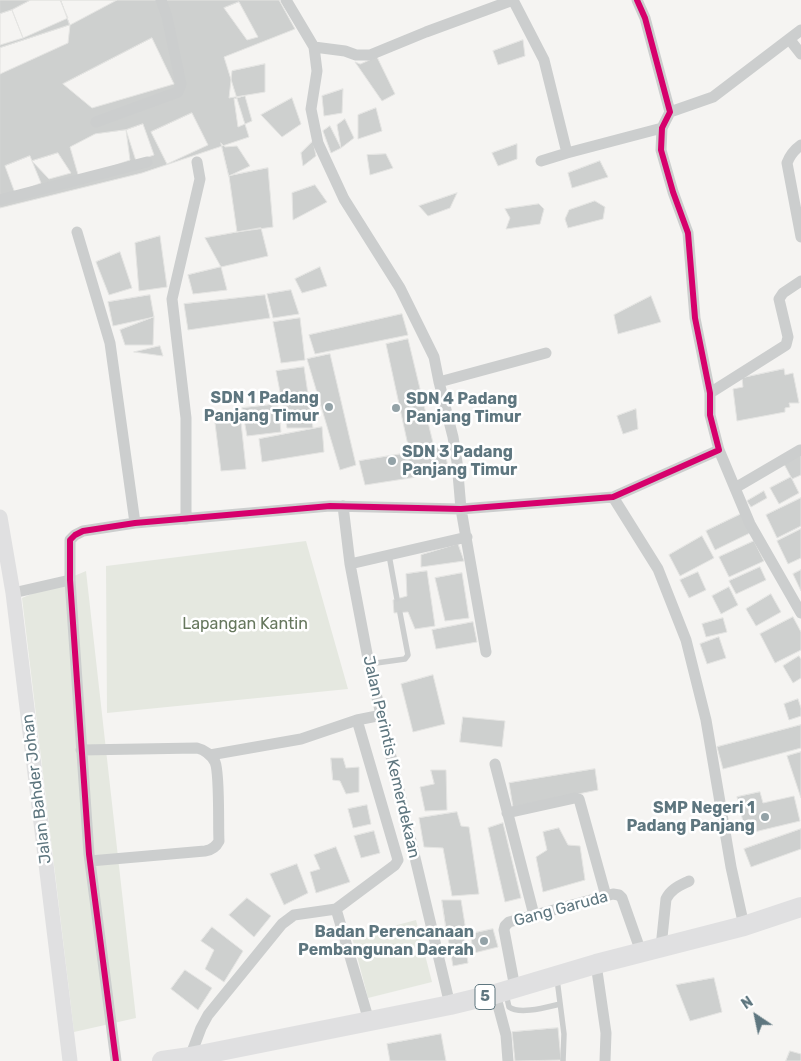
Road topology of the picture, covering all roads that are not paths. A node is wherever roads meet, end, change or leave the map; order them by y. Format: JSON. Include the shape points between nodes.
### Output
{"nodes":[{"id":1,"x":161,"y":0,"type":"edge"},
{"id":2,"x":286,"y":0,"type":"edge"},
{"id":3,"x":637,"y":0,"type":"edge"},
{"id":4,"x":801,"y":30,"type":"edge"},
{"id":5,"x":790,"y":40,"type":"junction"},
{"id":6,"x":314,"y":47,"type":"junction"},
{"id":7,"x":801,"y":54,"type":"edge"},
{"id":8,"x":670,"y":112,"type":"junction"},
{"id":9,"x":96,"y":122,"type":"dead end"},
{"id":10,"x":662,"y":128,"type":"junction"},
{"id":11,"x":801,"y":145,"type":"edge"},
{"id":12,"x":567,"y":153,"type":"junction"},
{"id":13,"x":541,"y":161,"type":"dead end"},
{"id":14,"x":147,"y":162,"type":"dead end"},
{"id":15,"x":197,"y":162,"type":"dead end"},
{"id":16,"x":0,"y":200,"type":"edge"},
{"id":17,"x":77,"y":232,"type":"dead end"},
{"id":18,"x":801,"y":237,"type":"edge"},
{"id":19,"x":801,"y":281,"type":"edge"},
{"id":20,"x":546,"y":353,"type":"dead end"},
{"id":21,"x":439,"y":382,"type":"junction"},
{"id":22,"x":710,"y":393,"type":"junction"},
{"id":23,"x":718,"y":450,"type":"junction"},
{"id":24,"x":800,"y":450,"type":"edge"},
{"id":25,"x":736,"y":488,"type":"junction"},
{"id":26,"x":613,"y":497,"type":"junction"},
{"id":27,"x":343,"y":506,"type":"junction"},
{"id":28,"x":461,"y":509,"type":"junction"},
{"id":29,"x":0,"y":517,"type":"edge"},
{"id":30,"x":186,"y":518,"type":"junction"},
{"id":31,"x":135,"y":523,"type":"junction"},
{"id":32,"x":467,"y":538,"type":"junction"},
{"id":33,"x":389,"y":555,"type":"junction"},
{"id":34,"x":350,"y":564,"type":"junction"},
{"id":35,"x":70,"y":580,"type":"junction"},
{"id":36,"x":13,"y":593,"type":"junction"},
{"id":37,"x":397,"y":599,"type":"dead end"},
{"id":38,"x":400,"y":613,"type":"dead end"},
{"id":39,"x":801,"y":614,"type":"edge"},
{"id":40,"x":486,"y":652,"type":"dead end"},
{"id":41,"x":370,"y":664,"type":"junction"},
{"id":42,"x":382,"y":715,"type":"junction"},
{"id":43,"x":357,"y":720,"type":"junction"},
{"id":44,"x":81,"y":750,"type":"junction"},
{"id":45,"x":210,"y":755,"type":"junction"},
{"id":46,"x":495,"y":764,"type":"dead end"},
{"id":47,"x":507,"y":813,"type":"junction"},
{"id":48,"x":90,"y":861,"type":"junction"},
{"id":49,"x":689,"y":881,"type":"dead end"},
{"id":50,"x":606,"y":896,"type":"junction"},
{"id":51,"x":801,"y":907,"type":"edge"},
{"id":52,"x":336,"y":909,"type":"junction"},
{"id":53,"x":534,"y":915,"type":"junction"},
{"id":54,"x":744,"y":926,"type":"junction"},
{"id":55,"x":661,"y":947,"type":"junction"},
{"id":56,"x":641,"y":952,"type":"junction"},
{"id":57,"x":596,"y":964,"type":"junction"},
{"id":58,"x":557,"y":976,"type":"junction"},
{"id":59,"x":505,"y":991,"type":"junction"},
{"id":60,"x":560,"y":1004,"type":"junction"},
{"id":61,"x":450,"y":1005,"type":"junction"},
{"id":62,"x":369,"y":1021,"type":"junction"},
{"id":63,"x":191,"y":1059,"type":"edge"},
{"id":64,"x":70,"y":1061,"type":"edge"},
{"id":65,"x":116,"y":1061,"type":"edge"},
{"id":66,"x":162,"y":1061,"type":"edge"},
{"id":67,"x":508,"y":1061,"type":"edge"},
{"id":68,"x":563,"y":1061,"type":"edge"},
{"id":69,"x":605,"y":1061,"type":"edge"}],
"edges":[{"from":1,"to":9,"type":"street","via":[[181,84],[178,92]]},
{"from":2,"to":6,"type":"street"},
{"from":3,"to":8,"type":"street","via":[[645,18]]},
{"from":4,"to":5,"type":"street"},
{"from":5,"to":7,"type":"street"},
{"from":5,"to":8,"type":"street","via":[[713,97]]},
{"from":6,"to":12,"type":"street","via":[[370,55],[513,0],[544,60]]},
{"from":6,"to":21,"type":"street","via":[[317,71],[311,109],[318,144],[344,199],[404,297],[434,357]]},
{"from":8,"to":10,"type":"street"},
{"from":10,"to":12,"type":"street"},
{"from":10,"to":22,"type":"street","via":[[661,150],[672,192],[688,233],[695,318]]},
{"from":11,"to":18,"type":"street","via":[[787,163]]},
{"from":12,"to":13,"type":"street"},
{"from":14,"to":16,"type":"street"},
{"from":15,"to":30,"type":"street","via":[[200,179],[172,299],[186,418]]},
{"from":17,"to":31,"type":"street","via":[[110,343]]},
{"from":19,"to":22,"type":"street","via":[[783,292],[779,299],[788,337],[786,345]]},
{"from":20,"to":21,"type":"street"},
{"from":21,"to":28,"type":"street","via":[[453,437]]},
{"from":22,"to":23,"type":"street","via":[[710,415]]},
{"from":23,"to":25,"type":"street"},
{"from":23,"to":26,"type":"street"},
{"from":24,"to":25,"type":"street"},
{"from":25,"to":39,"type":"street","via":[[750,524]]},
{"from":26,"to":28,"type":"street"},
{"from":26,"to":54,"type":"street","via":[[658,570],[686,640],[706,720]]},
{"from":27,"to":28,"type":"street"},
{"from":27,"to":30,"type":"street"},
{"from":27,"to":34,"type":"street","name":"Jalan Perintis Kemerdekaan"},
{"from":28,"to":32,"type":"street"},
{"from":29,"to":36,"type":"main road","name":"Jalan Bahder Johan"},
{"from":30,"to":31,"type":"street"},
{"from":31,"to":35,"type":"street","via":[[75,535],[70,540]]},
{"from":32,"to":33,"type":"street"},
{"from":32,"to":40,"type":"street"},
{"from":33,"to":34,"type":"street"},
{"from":33,"to":37,"type":"lane"},
{"from":34,"to":41,"type":"street","name":"Jalan Perintis Kemerdekaan"},
{"from":35,"to":36,"type":"street"},
{"from":35,"to":44,"type":"street"},
{"from":36,"to":64,"type":"main road","name":"Jalan Bahder Johan"},
{"from":38,"to":41,"type":"lane","via":[[408,655],[405,659]]},
{"from":41,"to":42,"type":"street","name":"Jalan Perintis Kemerdekaan"},
{"from":42,"to":43,"type":"street"},
{"from":42,"to":61,"type":"street","name":"Jalan Perintis Kemerdekaan"},
{"from":43,"to":45,"type":"street","via":[[301,739]]},
{"from":43,"to":52,"type":"street","via":[[398,860],[396,865]]},
{"from":44,"to":45,"type":"street","via":[[197,748]]},
{"from":44,"to":48,"type":"street"},
{"from":45,"to":48,"type":"street","via":[[217,768],[219,841],[216,846],[205,851]]},
{"from":46,"to":47,"type":"street"},
{"from":47,"to":50,"type":"street","via":[[579,799]]},
{"from":47,"to":53,"type":"street"},
{"from":48,"to":65,"type":"street"},
{"from":49,"to":55,"type":"street","via":[[674,888],[666,900]]},
{"from":50,"to":53,"type":"street","name":"Gang Garuda"},
{"from":50,"to":56,"type":"street","name":"Gang Garuda","via":[[619,894],[622,898]]},
{"from":51,"to":54,"type":"highway","number":"5"},
{"from":52,"to":62,"type":"street"},
{"from":52,"to":63,"type":"street","via":[[294,915],[282,924],[203,1022]]},
{"from":53,"to":59,"type":"street","name":"Gang Garuda","via":[[505,926]]},
{"from":54,"to":55,"type":"highway","number":"5"},
{"from":55,"to":56,"type":"highway","number":"5"},
{"from":56,"to":57,"type":"highway","number":"5"},
{"from":57,"to":58,"type":"highway","number":"5"},
{"from":57,"to":69,"type":"street","via":[[606,1033]]},
{"from":58,"to":59,"type":"highway","number":"5"},
{"from":58,"to":60,"type":"lane"},
{"from":59,"to":60,"type":"lane","via":[[509,1007],[516,1010]]},
{"from":59,"to":61,"type":"highway","number":"5"},
{"from":59,"to":67,"type":"street"},
{"from":60,"to":68,"type":"lane"},
{"from":61,"to":62,"type":"highway","number":"5"},
{"from":62,"to":63,"type":"highway","number":"5"},
{"from":63,"to":66,"type":"highway","number":"5"}]}
